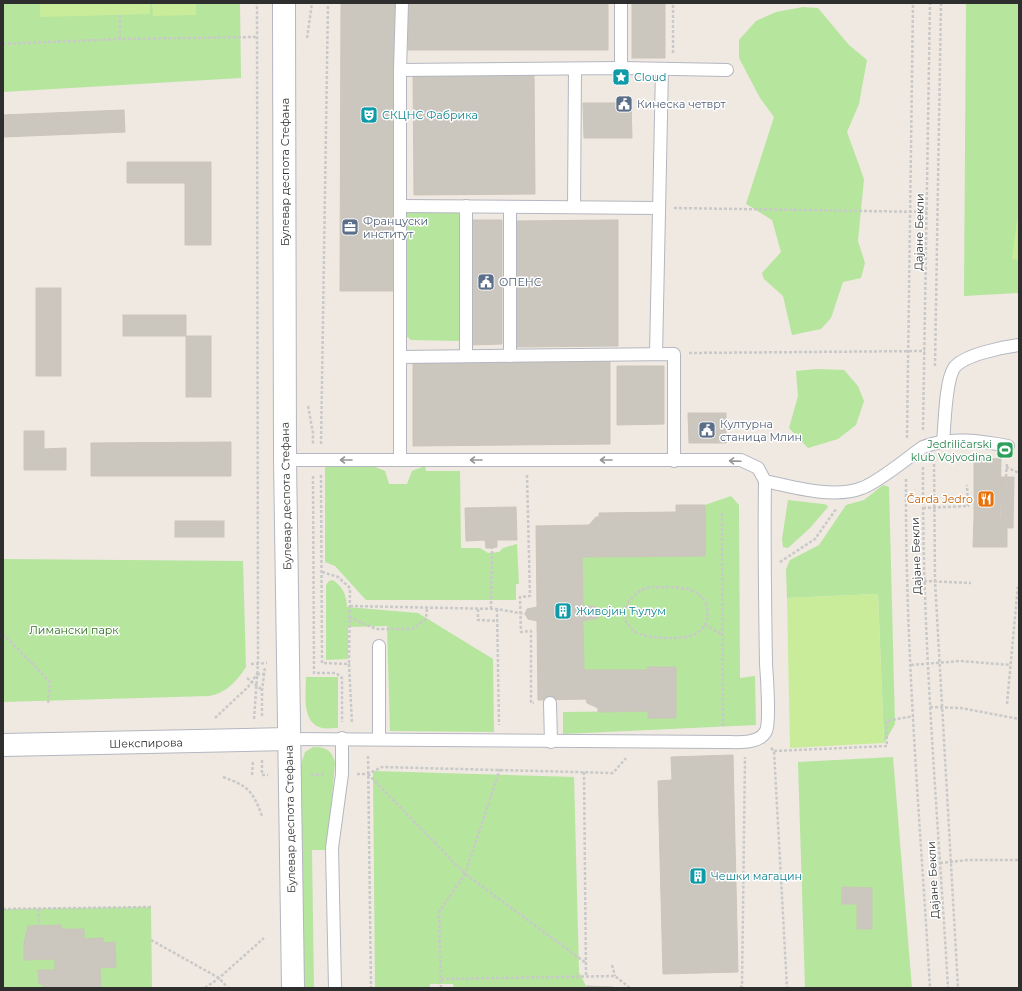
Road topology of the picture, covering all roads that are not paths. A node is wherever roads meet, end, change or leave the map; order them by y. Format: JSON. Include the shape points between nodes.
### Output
{"nodes":[{"id":1,"x":284,"y":3,"type":"edge"},
{"id":2,"x":402,"y":3,"type":"edge"},
{"id":3,"x":621,"y":3,"type":"edge"},
{"id":4,"x":621,"y":68,"type":"junction"},
{"id":5,"x":575,"y":69,"type":"junction"},
{"id":6,"x":667,"y":69,"type":"junction"},
{"id":7,"x":400,"y":70,"type":"junction"},
{"id":8,"x":727,"y":70,"type":"dead end"},
{"id":9,"x":401,"y":206,"type":"junction"},
{"id":10,"x":466,"y":206,"type":"junction"},
{"id":11,"x":510,"y":207,"type":"junction"},
{"id":12,"x":574,"y":207,"type":"junction"},
{"id":13,"x":659,"y":208,"type":"junction"},
{"id":14,"x":1019,"y":345,"type":"edge"},
{"id":15,"x":656,"y":354,"type":"junction"},
{"id":16,"x":466,"y":356,"type":"junction"},
{"id":17,"x":510,"y":356,"type":"junction"},
{"id":18,"x":400,"y":357,"type":"junction"},
{"id":19,"x":933,"y":443,"type":"junction"},
{"id":20,"x":1008,"y":446,"type":"dead end"},
{"id":21,"x":285,"y":460,"type":"junction"},
{"id":22,"x":400,"y":460,"type":"junction"},
{"id":23,"x":674,"y":460,"type":"junction"},
{"id":24,"x":765,"y":481,"type":"junction"},
{"id":25,"x":379,"y":646,"type":"dead end"},
{"id":26,"x":550,"y":703,"type":"road end"},
{"id":27,"x":342,"y":738,"type":"junction"},
{"id":28,"x":289,"y":739,"type":"junction"},
{"id":29,"x":379,"y":739,"type":"junction"},
{"id":30,"x":551,"y":742,"type":"junction"},
{"id":31,"x":3,"y":745,"type":"edge"},
{"id":32,"x":293,"y":988,"type":"edge"},
{"id":33,"x":334,"y":988,"type":"edge"}],
"edges":[{"from":1,"to":21,"type":"street","name":"Булевар деспота Стефана"},
{"from":2,"to":7,"type":"lane"},
{"from":3,"to":4,"type":"lane"},
{"from":4,"to":5,"type":"lane"},
{"from":4,"to":6,"type":"lane"},
{"from":5,"to":7,"type":"lane"},
{"from":5,"to":12,"type":"lane"},
{"from":6,"to":8,"type":"lane"},
{"from":6,"to":13,"type":"lane"},
{"from":7,"to":9,"type":"lane"},
{"from":9,"to":10,"type":"lane"},
{"from":9,"to":18,"type":"lane"},
{"from":10,"to":11,"type":"lane"},
{"from":10,"to":16,"type":"lane"},
{"from":11,"to":12,"type":"lane"},
{"from":11,"to":17,"type":"lane"},
{"from":12,"to":13,"type":"lane"},
{"from":13,"to":15,"type":"lane"},
{"from":14,"to":19,"type":"lane","via":[[963,360],[953,369]]},
{"from":15,"to":17,"type":"lane"},
{"from":15,"to":23,"type":"lane","via":[[674,354]]},
{"from":16,"to":17,"type":"lane"},
{"from":16,"to":18,"type":"lane"},
{"from":18,"to":22,"type":"lane"},
{"from":19,"to":20,"type":"lane","via":[[988,442]]},
{"from":19,"to":24,"type":"lane","via":[[862,488],[830,492]]},
{"from":22,"to":21,"type":"lane","one_way":true},
{"from":21,"to":28,"type":"street","name":"Булевар деспота Стефана"},
{"from":23,"to":22,"type":"lane","one_way":true},
{"from":24,"to":23,"type":"lane","one_way":true,"via":[[758,468],[741,460]]},
{"from":24,"to":30,"type":"lane","via":[[764,574],[768,702],[766,731],[760,738],[745,742]]},
{"from":25,"to":29,"type":"lane"},
{"from":26,"to":30,"type":"lane"},
{"from":27,"to":28,"type":"lane"},
{"from":27,"to":29,"type":"lane"},
{"from":27,"to":33,"type":"lane","via":[[342,774],[332,848]]},
{"from":28,"to":31,"type":"street","name":"Шекспирова"},
{"from":28,"to":32,"type":"street","name":"Булевар деспота Стефана"},
{"from":29,"to":30,"type":"lane"}]}
